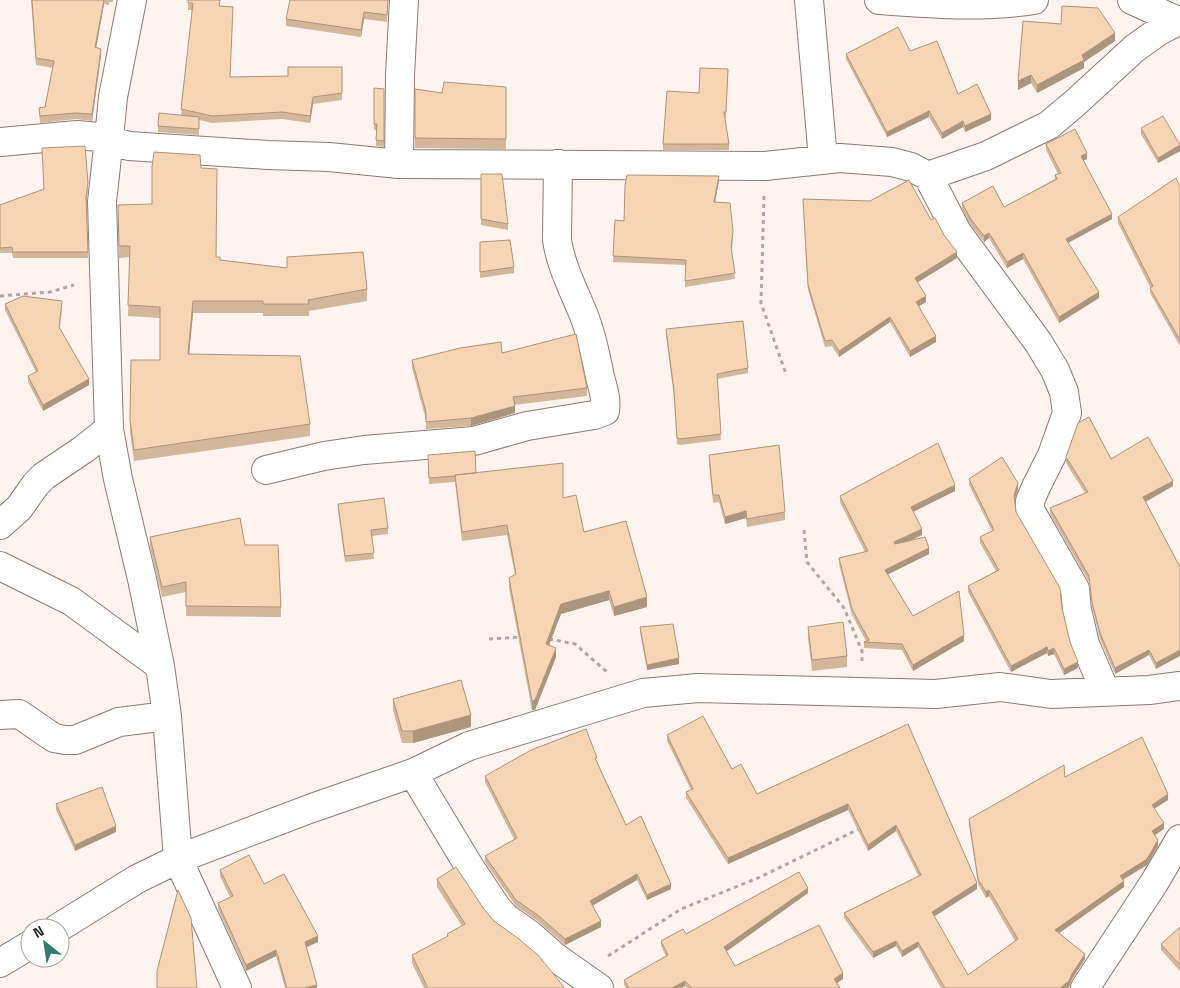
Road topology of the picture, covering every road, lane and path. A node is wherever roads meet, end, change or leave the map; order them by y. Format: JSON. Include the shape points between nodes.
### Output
{"nodes":[{"id":1,"x":132,"y":0,"type":"edge"},
{"id":2,"x":404,"y":0,"type":"edge"},
{"id":3,"x":809,"y":0,"type":"edge"},
{"id":4,"x":879,"y":0,"type":"edge"},
{"id":5,"x":1034,"y":0,"type":"edge"},
{"id":6,"x":1132,"y":0,"type":"edge"},
{"id":7,"x":1179,"y":20,"type":"edge"},
{"id":8,"x":110,"y":138,"type":"junction"},
{"id":9,"x":0,"y":142,"type":"edge"},
{"id":10,"x":823,"y":159,"type":"junction"},
{"id":11,"x":399,"y":164,"type":"junction"},
{"id":12,"x":558,"y":164,"type":"junction"},
{"id":13,"x":765,"y":166,"type":"junction"},
{"id":14,"x":928,"y":176,"type":"junction"},
{"id":15,"x":103,"y":276,"type":"junction"},
{"id":16,"x":0,"y":296,"type":"edge"},
{"id":17,"x":786,"y":374,"type":"dead end"},
{"id":18,"x":109,"y":429,"type":"junction"},
{"id":19,"x":266,"y":470,"type":"dead end"},
{"id":20,"x":0,"y":525,"type":"edge"},
{"id":21,"x":804,"y":530,"type":"dead end"},
{"id":22,"x":0,"y":566,"type":"edge"},
{"id":23,"x":527,"y":637,"type":"edge"},
{"id":24,"x":489,"y":638,"type":"dead end"},
{"id":25,"x":546,"y":639,"type":"edge"},
{"id":26,"x":160,"y":666,"type":"junction"},
{"id":27,"x":1180,"y":686,"type":"edge"},
{"id":28,"x":1105,"y":691,"type":"junction"},
{"id":29,"x":862,"y":692,"type":"junction"},
{"id":30,"x":643,"y":694,"type":"junction"},
{"id":31,"x":0,"y":715,"type":"edge"},
{"id":32,"x":167,"y":716,"type":"junction"},
{"id":33,"x":412,"y":773,"type":"junction"},
{"id":34,"x":868,"y":824,"type":"edge"},
{"id":35,"x":1180,"y":839,"type":"edge"},
{"id":36,"x":178,"y":859,"type":"junction"},
{"id":37,"x":70,"y":921,"type":"edge"},
{"id":38,"x":20,"y":952,"type":"edge"},
{"id":39,"x":0,"y":963,"type":"edge"},
{"id":40,"x":591,"y":982,"type":"edge"},
{"id":41,"x":237,"y":988,"type":"edge"},
{"id":42,"x":1085,"y":988,"type":"edge"}],
"edges":[{"from":1,"to":8,"type":"street","via":[[113,97]]},
{"from":2,"to":11,"type":"street"},
{"from":3,"to":10,"type":"street"},
{"from":4,"to":5,"type":"street","via":[[982,6]]},
{"from":6,"to":7,"type":"street"},
{"from":7,"to":14,"type":"street","via":[[1135,48],[1049,125],[986,156]]},
{"from":8,"to":9,"type":"street","via":[[78,135]]},
{"from":8,"to":11,"type":"street","via":[[129,146]]},
{"from":8,"to":15,"type":"street","via":[[102,202]]},
{"from":10,"to":13,"type":"street"},
{"from":10,"to":14,"type":"street","via":[[892,162]]},
{"from":11,"to":12,"type":"street"},
{"from":12,"to":13,"type":"street"},
{"from":12,"to":19,"type":"street","via":[[556,240],[596,355],[605,411],[527,426],[474,441],[364,450]]},
{"from":13,"to":17,"type":"path","via":[[761,303]]},
{"from":14,"to":28,"type":"street","via":[[957,232],[1038,342],[1064,392],[1067,413],[1030,501],[1030,510],[1075,589],[1085,644]]},
{"from":15,"to":16,"type":"path","via":[[50,292]]},
{"from":15,"to":18,"type":"street"},
{"from":18,"to":20,"type":"street","via":[[44,476],[19,508]]},
{"from":18,"to":26,"type":"street"},
{"from":21,"to":29,"type":"path","via":[[807,562],[844,608],[862,651]]},
{"from":22,"to":26,"type":"street","via":[[71,601]]},
{"from":23,"to":24,"type":"path"},
{"from":25,"to":30,"type":"path","via":[[575,644],[612,677]]},
{"from":26,"to":32,"type":"street"},
{"from":27,"to":28,"type":"street"},
{"from":28,"to":29,"type":"street","via":[[1051,694],[1000,687],[936,694]]},
{"from":29,"to":30,"type":"street","via":[[698,688]]},
{"from":30,"to":33,"type":"street","via":[[469,746]]},
{"from":31,"to":32,"type":"street","via":[[19,714],[54,738],[65,740],[75,740],[124,720]]},
{"from":32,"to":36,"type":"street"},
{"from":33,"to":36,"type":"street"},
{"from":33,"to":40,"type":"street","via":[[497,908],[555,957]]},
{"from":34,"to":40,"type":"path","via":[[758,878],[681,909],[609,955]]},
{"from":35,"to":42,"type":"street"},
{"from":36,"to":37,"type":"street","via":[[137,879]]},
{"from":36,"to":41,"type":"street"},
{"from":38,"to":39,"type":"street"}]}
